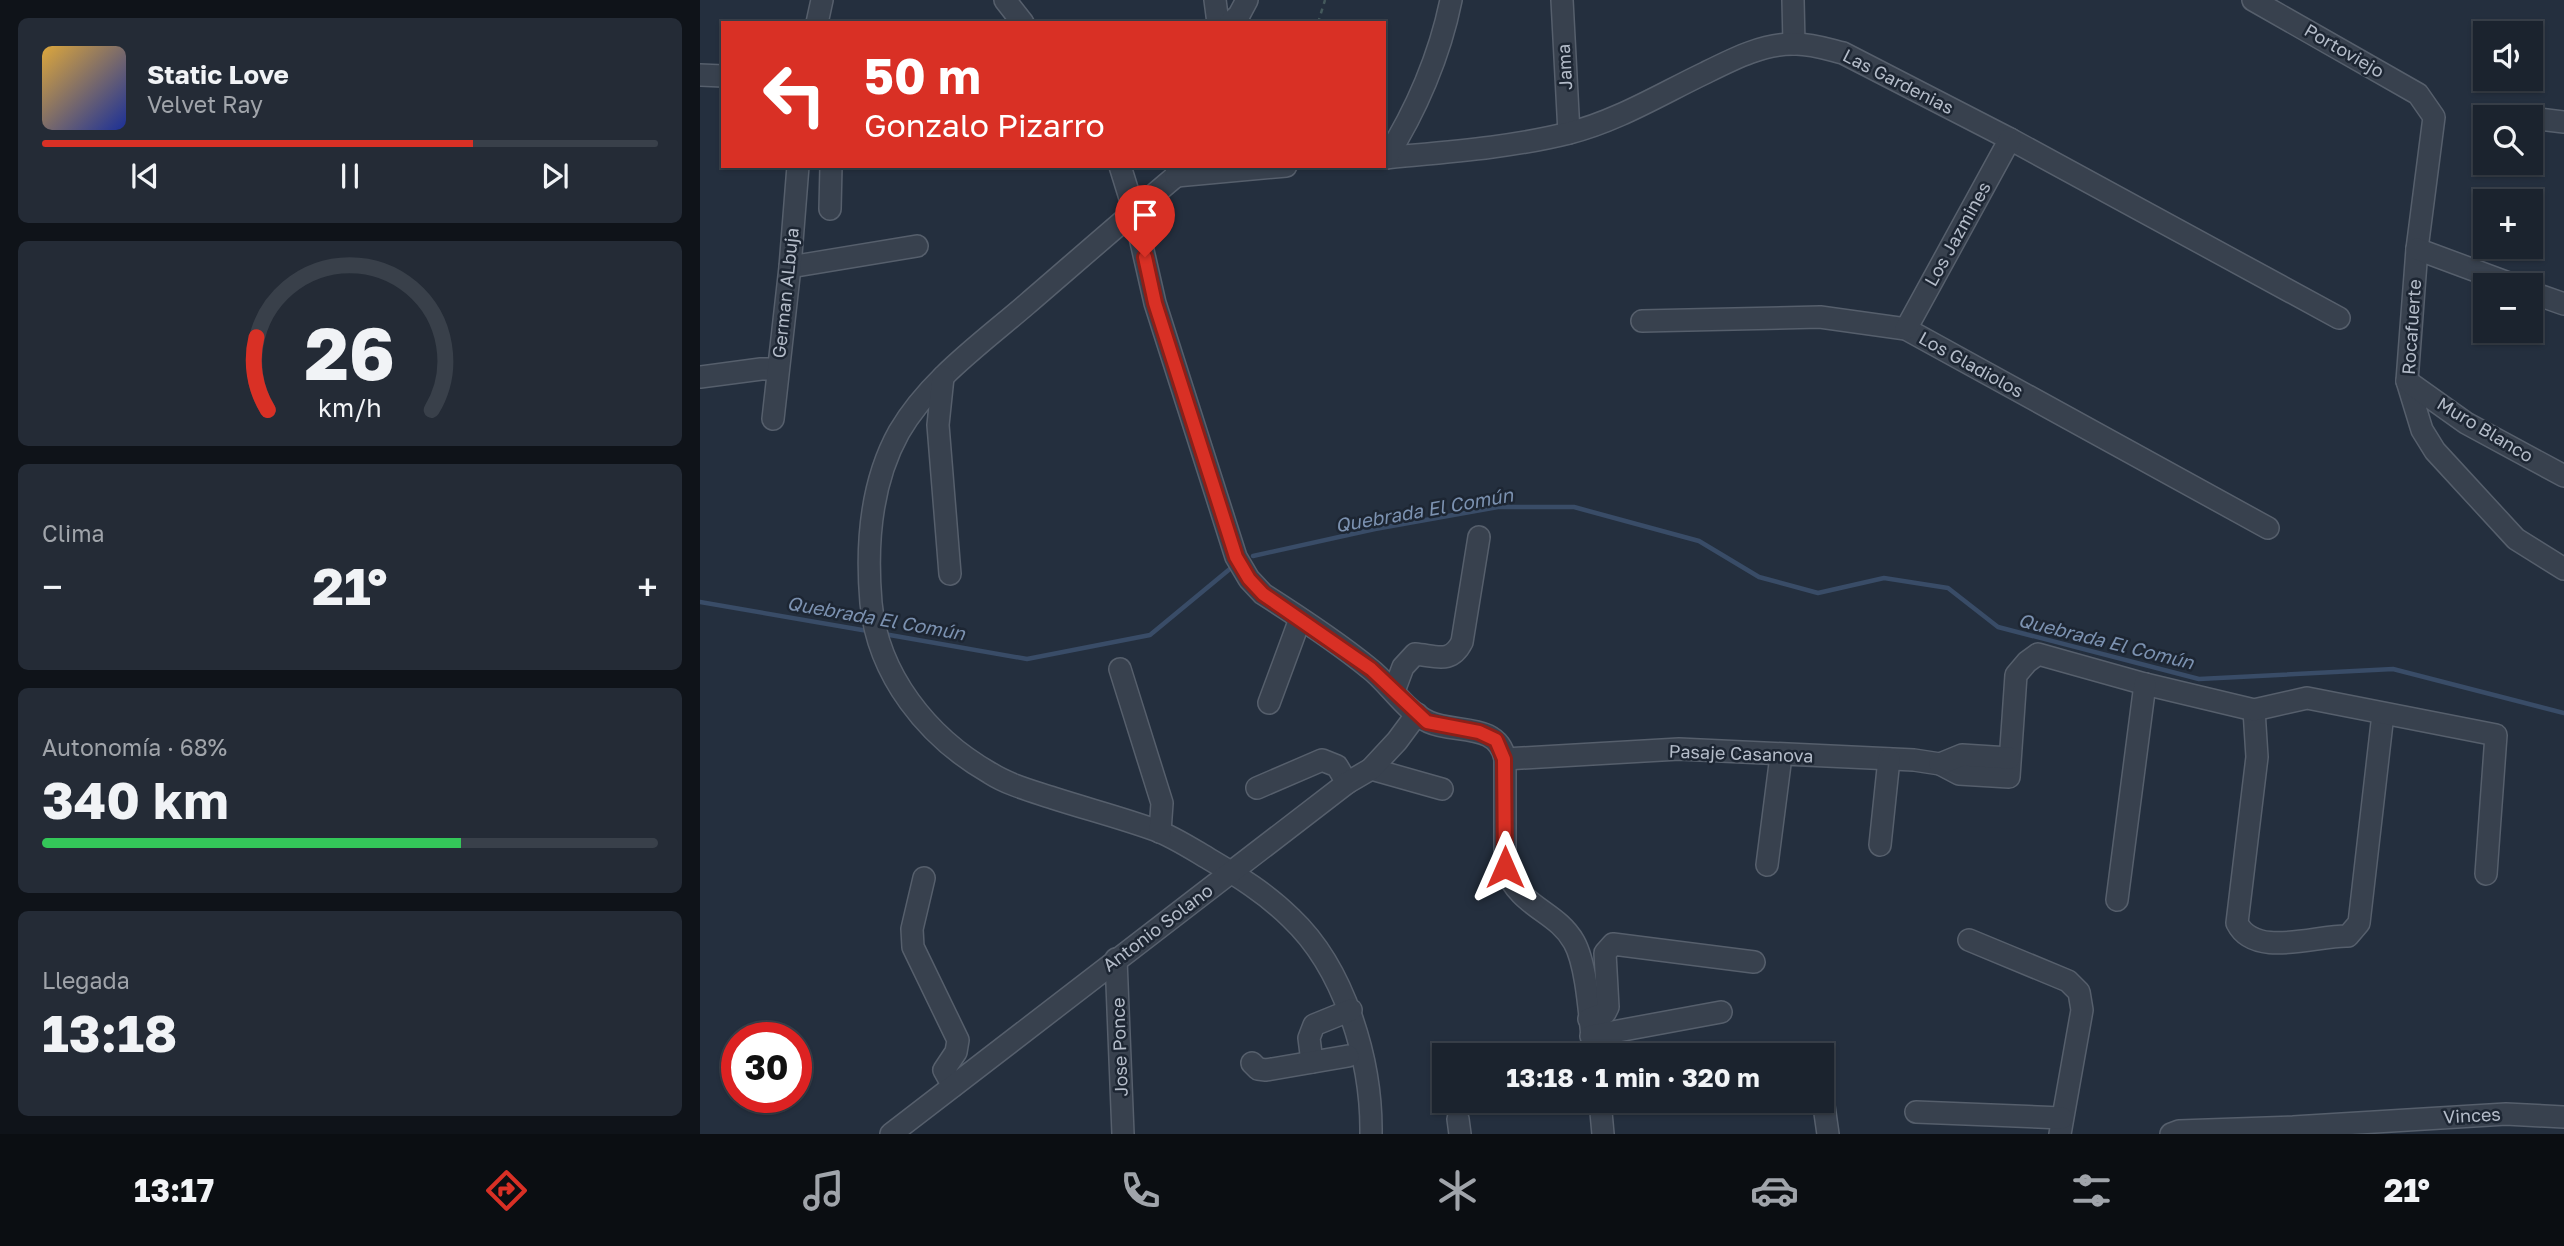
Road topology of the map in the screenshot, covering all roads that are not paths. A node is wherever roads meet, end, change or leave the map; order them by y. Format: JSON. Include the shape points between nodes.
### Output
{"nodes":[{"id":1,"x":822,"y":0,"type":"edge"},
{"id":2,"x":1005,"y":0,"type":"edge"},
{"id":3,"x":1214,"y":0,"type":"edge"},
{"id":4,"x":1247,"y":0,"type":"edge"},
{"id":5,"x":1451,"y":0,"type":"edge"},
{"id":6,"x":1562,"y":0,"type":"edge"},
{"id":7,"x":1793,"y":0,"type":"edge"},
{"id":8,"x":2253,"y":0,"type":"edge"},
{"id":9,"x":817,"y":21,"type":"edge"},
{"id":10,"x":1021,"y":21,"type":"edge"},
{"id":11,"x":1218,"y":21,"type":"edge"},
{"id":12,"x":1232,"y":21,"type":"edge"},
{"id":13,"x":1794,"y":44,"type":"junction"},
{"id":14,"x":700,"y":75,"type":"edge"},
{"id":15,"x":721,"y":76,"type":"edge"},
{"id":16,"x":2430,"y":108,"type":"joint"},
{"id":17,"x":2543,"y":120,"type":"edge"},
{"id":18,"x":2564,"y":122,"type":"edge"},
{"id":19,"x":1569,"y":133,"type":"junction"},
{"id":20,"x":2010,"y":139,"type":"junction"},
{"id":21,"x":1386,"y":156,"type":"edge"},
{"id":22,"x":1386,"y":158,"type":"edge"},
{"id":23,"x":798,"y":168,"type":"edge"},
{"id":24,"x":831,"y":168,"type":"edge"},
{"id":25,"x":1121,"y":168,"type":"edge"},
{"id":26,"x":1242,"y":168,"type":"edge"},
{"id":27,"x":1176,"y":171,"type":"edge"},
{"id":28,"x":830,"y":209,"type":"dead end"},
{"id":29,"x":1134,"y":211,"type":"junction"},
{"id":30,"x":917,"y":246,"type":"dead end"},
{"id":31,"x":2417,"y":248,"type":"junction"},
{"id":32,"x":790,"y":268,"type":"junction"},
{"id":33,"x":2483,"y":273,"type":"edge"},
{"id":34,"x":2543,"y":297,"type":"edge"},
{"id":35,"x":2564,"y":304,"type":"edge"},
{"id":36,"x":2339,"y":318,"type":"dead end"},
{"id":37,"x":1642,"y":321,"type":"dead end"},
{"id":38,"x":1906,"y":328,"type":"junction"},
{"id":39,"x":778,"y":369,"type":"junction"},
{"id":40,"x":700,"y":377,"type":"edge"},
{"id":41,"x":943,"y":377,"type":"junction"},
{"id":42,"x":2407,"y":381,"type":"junction"},
{"id":43,"x":773,"y":419,"type":"dead end"},
{"id":44,"x":2564,"y":476,"type":"edge"},
{"id":45,"x":2269,"y":528,"type":"dead end"},
{"id":46,"x":1479,"y":537,"type":"dead end"},
{"id":47,"x":2564,"y":569,"type":"edge"},
{"id":48,"x":950,"y":574,"type":"dead end"},
{"id":49,"x":1300,"y":619,"type":"junction"},
{"id":50,"x":1120,"y":669,"type":"dead end"},
{"id":51,"x":2145,"y":684,"type":"junction"},
{"id":52,"x":1394,"y":691,"type":"junction"},
{"id":53,"x":1269,"y":703,"type":"dead end"},
{"id":54,"x":2254,"y":710,"type":"junction"},
{"id":55,"x":1417,"y":714,"type":"junction"},
{"id":56,"x":2383,"y":714,"type":"junction"},
{"id":57,"x":1781,"y":756,"type":"junction"},
{"id":58,"x":1504,"y":759,"type":"junction"},
{"id":59,"x":1889,"y":759,"type":"junction"},
{"id":60,"x":1371,"y":769,"type":"junction"},
{"id":61,"x":1347,"y":783,"type":"junction"},
{"id":62,"x":1256,"y":788,"type":"dead end"},
{"id":63,"x":1443,"y":789,"type":"dead end"},
{"id":64,"x":1160,"y":832,"type":"junction"},
{"id":65,"x":1880,"y":845,"type":"dead end"},
{"id":66,"x":1767,"y":865,"type":"dead end"},
{"id":67,"x":1231,"y":872,"type":"junction"},
{"id":68,"x":2486,"y":874,"type":"dead end"},
{"id":69,"x":924,"y":878,"type":"dead end"},
{"id":70,"x":2117,"y":900,"type":"dead end"},
{"id":71,"x":1969,"y":940,"type":"dead end"},
{"id":72,"x":1116,"y":959,"type":"junction"},
{"id":73,"x":1755,"y":962,"type":"dead end"},
{"id":74,"x":1351,"y":1010,"type":"junction"},
{"id":75,"x":1721,"y":1012,"type":"dead end"},
{"id":76,"x":1592,"y":1037,"type":"edge"},
{"id":77,"x":1348,"y":1056,"type":"dead end"},
{"id":78,"x":1312,"y":1062,"type":"junction"},
{"id":79,"x":1252,"y":1063,"type":"dead end"},
{"id":80,"x":953,"y":1086,"type":"junction"},
{"id":81,"x":1916,"y":1112,"type":"dead end"},
{"id":82,"x":1601,"y":1113,"type":"edge"},
{"id":83,"x":1825,"y":1113,"type":"edge"},
{"id":84,"x":2564,"y":1117,"type":"edge"},
{"id":85,"x":2061,"y":1126,"type":"edge"},
{"id":86,"x":891,"y":1134,"type":"edge"},
{"id":87,"x":1123,"y":1134,"type":"edge"},
{"id":88,"x":1371,"y":1134,"type":"edge"},
{"id":89,"x":1603,"y":1134,"type":"edge"},
{"id":90,"x":1828,"y":1134,"type":"edge"},
{"id":91,"x":2171,"y":1134,"type":"edge"}],
"edges":[{"from":1,"to":9,"type":"street"},
{"from":2,"to":10,"type":"street"},
{"from":3,"to":11,"type":"street"},
{"from":4,"to":12,"type":"street"},
{"from":5,"to":21,"type":"street","via":[[1411,115]]},
{"from":6,"to":19,"type":"street","name":"Jama"},
{"from":7,"to":13,"type":"street"},
{"from":8,"to":16,"type":"street","name":"Portoviejo","via":[[2418,94]]},
{"from":13,"to":19,"type":"street","name":"Las Gardenias","via":[[1734,59],[1599,124]]},
{"from":13,"to":20,"type":"street","name":"Las Gardenias","via":[[1843,53]]},
{"from":14,"to":15,"type":"street"},
{"from":16,"to":31,"type":"street","name":"Rocafuerte","via":[[2434,117]]},
{"from":17,"to":18,"type":"street"},
{"from":19,"to":22,"type":"street","name":"Las Gardenias","via":[[1500,147]]},
{"from":20,"to":36,"type":"street","name":"Las Gardenias"},
{"from":20,"to":38,"type":"street","name":"Los Jazmines"},
{"from":23,"to":32,"type":"street","name":"German ALbuja"},
{"from":24,"to":28,"type":"street"},
{"from":25,"to":29,"type":"street"},
{"from":26,"to":27,"type":"street"},
{"from":27,"to":29,"type":"street"},
{"from":29,"to":41,"type":"street"},
{"from":29,"to":49,"type":"street","via":[[1155,303],[1236,557],[1263,594]]},
{"from":30,"to":32,"type":"street"},
{"from":31,"to":33,"type":"street"},
{"from":31,"to":42,"type":"street","name":"Rocafuerte"},
{"from":32,"to":39,"type":"street","name":"German ALbuja"},
{"from":34,"to":35,"type":"street"},
{"from":37,"to":38,"type":"street","name":"Los Gladiolos","via":[[1820,317]]},
{"from":38,"to":45,"type":"street","name":"Los Gladiolos"},
{"from":39,"to":40,"type":"street"},
{"from":39,"to":43,"type":"street","name":"German ALbuja"},
{"from":41,"to":48,"type":"street","via":[[937,425]]},
{"from":41,"to":64,"type":"street","via":[[900,430],[886,460],[871,523],[873,618],[893,676],[933,730],[992,775]]},
{"from":42,"to":44,"type":"street","name":"Muro Blanco","via":[[2466,423]]},
{"from":42,"to":47,"type":"street","name":"Rocafuerte","via":[[2422,430],[2435,451],[2516,539]]},
{"from":46,"to":52,"type":"street","via":[[1462,642],[1456,653],[1450,657],[1415,654],[1403,667]]},
{"from":49,"to":52,"type":"street"},
{"from":49,"to":53,"type":"street"},
{"from":50,"to":64,"type":"street","via":[[1162,803]]},
{"from":51,"to":54,"type":"street"},
{"from":51,"to":59,"type":"street","name":"Pasaje Casanova","via":[[2038,654],[2016,675],[2009,768],[1962,755],[1938,763]]},
{"from":51,"to":70,"type":"street"},
{"from":52,"to":55,"type":"street"},
{"from":54,"to":56,"type":"street","via":[[2307,698]]},
{"from":54,"to":56,"type":"street","via":[[2257,757],[2237,923],[2246,935],[2274,944],[2348,936],[2359,923]]},
{"from":55,"to":58,"type":"street","via":[[1427,722],[1491,736]]},
{"from":55,"to":60,"type":"street","name":"Antonio Solano"},
{"from":56,"to":68,"type":"street","via":[[2496,735]]},
{"from":57,"to":58,"type":"street","name":"Pasaje Casanova","via":[[1679,749]]},
{"from":57,"to":59,"type":"street","name":"Pasaje Casanova"},
{"from":57,"to":66,"type":"street"},
{"from":58,"to":76,"type":"street","via":[[1505,867],[1521,896],[1557,923],[1575,944],[1582,961]]},
{"from":59,"to":65,"type":"street"},
{"from":60,"to":61,"type":"street","name":"Antonio Solano"},
{"from":60,"to":63,"type":"street"},
{"from":61,"to":62,"type":"street","via":[[1337,766],[1322,760]]},
{"from":61,"to":67,"type":"street","name":"Antonio Solano"},
{"from":64,"to":67,"type":"street"},
{"from":67,"to":72,"type":"street","name":"Antonio Solano"},
{"from":67,"to":74,"type":"street","via":[[1293,919]]},
{"from":69,"to":80,"type":"street","via":[[912,929],[913,947],[958,1040],[944,1070]]},
{"from":71,"to":85,"type":"street","via":[[2068,981],[2078,992],[2082,1010]]},
{"from":72,"to":80,"type":"street","name":"Antonio Solano"},
{"from":72,"to":87,"type":"street","name":"Jose Ponce"},
{"from":73,"to":76,"type":"street","via":[[1613,944],[1605,953],[1608,1007]]},
{"from":74,"to":78,"type":"street","via":[[1314,1025],[1309,1038]]},
{"from":74,"to":88,"type":"street","via":[[1367,1077]]},
{"from":75,"to":76,"type":"street"},
{"from":77,"to":78,"type":"street"},
{"from":78,"to":79,"type":"street","via":[[1266,1070]]},
{"from":80,"to":86,"type":"street","name":"Antonio Solano"},
{"from":81,"to":85,"type":"street"},
{"from":82,"to":89,"type":"street"},
{"from":83,"to":90,"type":"street"},
{"from":84,"to":91,"type":"street","name":"Vinces","via":[[2485,1114]]}]}
